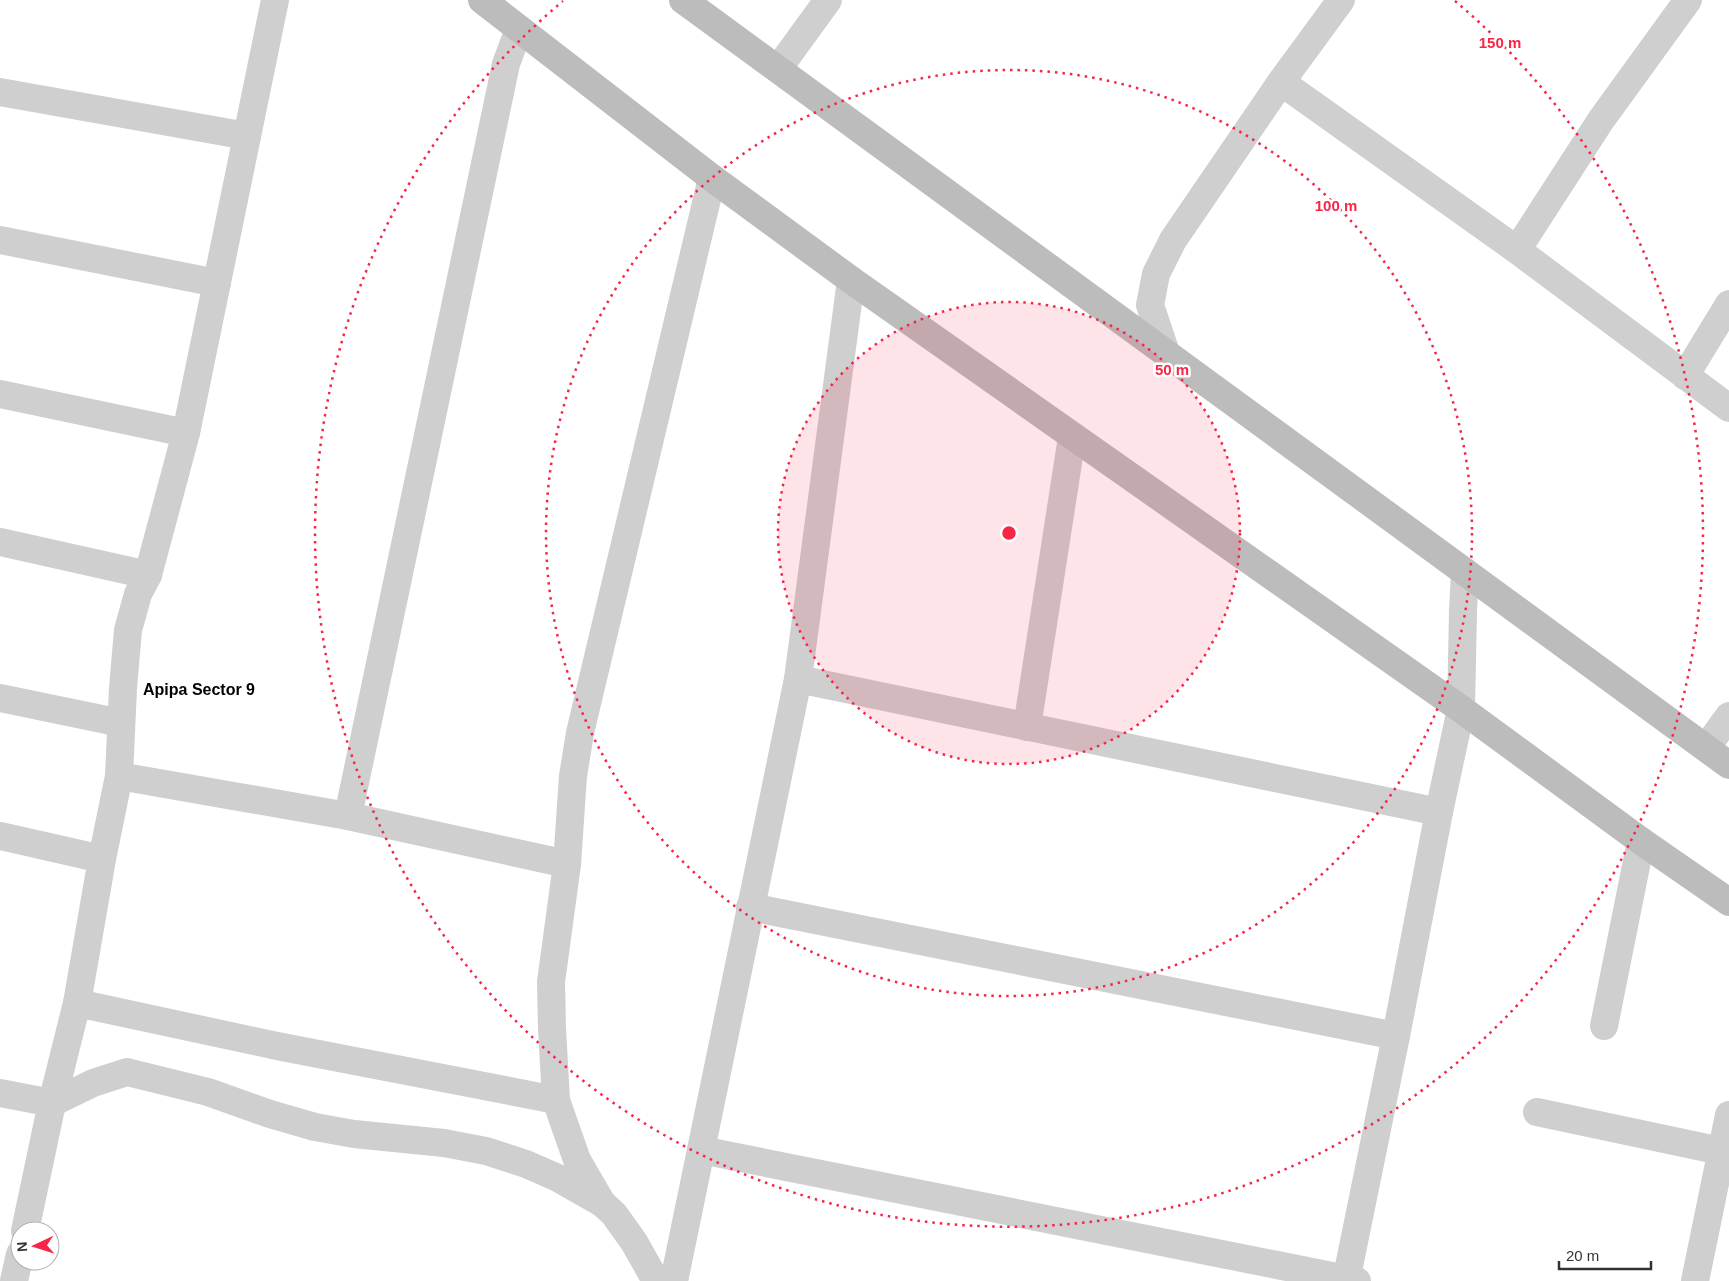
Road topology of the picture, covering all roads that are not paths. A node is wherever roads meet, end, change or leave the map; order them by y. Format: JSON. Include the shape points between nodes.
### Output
{"nodes":[{"id":1,"x":275,"y":0,"type":"edge"},
{"id":2,"x":482,"y":0,"type":"edge"},
{"id":3,"x":683,"y":0,"type":"edge"},
{"id":4,"x":828,"y":0,"type":"edge"},
{"id":5,"x":1341,"y":0,"type":"edge"},
{"id":6,"x":1688,"y":0,"type":"edge"},
{"id":7,"x":519,"y":29,"type":"junction"},
{"id":8,"x":778,"y":68,"type":"junction"},
{"id":9,"x":1281,"y":82,"type":"junction"},
{"id":10,"x":0,"y":92,"type":"edge"},
{"id":11,"x":247,"y":136,"type":"junction"},
{"id":12,"x":712,"y":178,"type":"junction"},
{"id":13,"x":0,"y":240,"type":"edge"},
{"id":14,"x":1517,"y":250,"type":"junction"},
{"id":15,"x":851,"y":280,"type":"junction"},
{"id":16,"x":217,"y":283,"type":"junction"},
{"id":17,"x":1729,"y":304,"type":"edge"},
{"id":18,"x":1166,"y":353,"type":"junction"},
{"id":19,"x":1685,"y":376,"type":"junction"},
{"id":20,"x":0,"y":394,"type":"edge"},
{"id":21,"x":1729,"y":408,"type":"edge"},
{"id":22,"x":186,"y":432,"type":"junction"},
{"id":23,"x":1072,"y":437,"type":"junction"},
{"id":24,"x":0,"y":542,"type":"edge"},
{"id":25,"x":1465,"y":572,"type":"junction"},
{"id":26,"x":148,"y":574,"type":"junction"},
{"id":27,"x":798,"y":679,"type":"junction"},
{"id":28,"x":0,"y":698,"type":"edge"},
{"id":29,"x":1461,"y":709,"type":"junction"},
{"id":30,"x":1729,"y":716,"type":"edge"},
{"id":31,"x":121,"y":723,"type":"junction"},
{"id":32,"x":1027,"y":727,"type":"junction"},
{"id":33,"x":1706,"y":748,"type":"junction"},
{"id":34,"x":1729,"y":765,"type":"edge"},
{"id":35,"x":119,"y":776,"type":"junction"},
{"id":36,"x":1439,"y":812,"type":"junction"},
{"id":37,"x":348,"y":816,"type":"junction"},
{"id":38,"x":0,"y":836,"type":"edge"},
{"id":39,"x":1641,"y":841,"type":"junction"},
{"id":40,"x":102,"y":859,"type":"junction"},
{"id":41,"x":567,"y":864,"type":"junction"},
{"id":42,"x":1729,"y":902,"type":"edge"},
{"id":43,"x":750,"y":907,"type":"junction"},
{"id":44,"x":76,"y":1003,"type":"junction"},
{"id":45,"x":1604,"y":1026,"type":"dead end"},
{"id":46,"x":1396,"y":1036,"type":"junction"},
{"id":47,"x":0,"y":1093,"type":"edge"},
{"id":48,"x":556,"y":1100,"type":"junction"},
{"id":49,"x":52,"y":1103,"type":"junction"},
{"id":50,"x":1537,"y":1112,"type":"dead end"},
{"id":51,"x":1729,"y":1115,"type":"edge"},
{"id":52,"x":701,"y":1150,"type":"junction"},
{"id":53,"x":1721,"y":1151,"type":"junction"},
{"id":54,"x":602,"y":1203,"type":"junction"},
{"id":55,"x":27,"y":1221,"type":"edge"},
{"id":56,"x":1350,"y":1280,"type":"edge"},
{"id":57,"x":656,"y":1281,"type":"edge"},
{"id":58,"x":674,"y":1281,"type":"edge"},
{"id":59,"x":1695,"y":1281,"type":"edge"}],
"edges":[{"from":1,"to":11,"type":"street"},
{"from":2,"to":7,"type":"street"},
{"from":3,"to":8,"type":"street"},
{"from":4,"to":8,"type":"street"},
{"from":5,"to":9,"type":"street"},
{"from":6,"to":14,"type":"street","via":[[1601,120]]},
{"from":7,"to":12,"type":"street"},
{"from":7,"to":37,"type":"street","via":[[504,74]]},
{"from":8,"to":18,"type":"street"},
{"from":9,"to":14,"type":"street"},
{"from":9,"to":18,"type":"street","via":[[1173,240],[1156,274],[1150,305]]},
{"from":10,"to":11,"type":"street"},
{"from":11,"to":16,"type":"street"},
{"from":12,"to":15,"type":"street"},
{"from":12,"to":41,"type":"street","via":[[580,733],[573,776]]},
{"from":13,"to":16,"type":"street"},
{"from":14,"to":19,"type":"street"},
{"from":15,"to":23,"type":"street"},
{"from":15,"to":27,"type":"street"},
{"from":16,"to":22,"type":"street"},
{"from":17,"to":19,"type":"street"},
{"from":18,"to":25,"type":"street"},
{"from":19,"to":21,"type":"street"},
{"from":20,"to":22,"type":"street"},
{"from":22,"to":26,"type":"street"},
{"from":23,"to":29,"type":"street"},
{"from":23,"to":32,"type":"street"},
{"from":24,"to":26,"type":"street"},
{"from":25,"to":29,"type":"street"},
{"from":25,"to":33,"type":"street"},
{"from":26,"to":31,"type":"street","via":[[138,594],[128,630]]},
{"from":27,"to":32,"type":"street"},
{"from":27,"to":43,"type":"street"},
{"from":28,"to":31,"type":"street"},
{"from":29,"to":36,"type":"street"},
{"from":29,"to":39,"type":"street"},
{"from":30,"to":33,"type":"street"},
{"from":31,"to":35,"type":"street"},
{"from":32,"to":36,"type":"street"},
{"from":33,"to":34,"type":"street"},
{"from":35,"to":37,"type":"street"},
{"from":35,"to":40,"type":"street"},
{"from":36,"to":46,"type":"street"},
{"from":37,"to":41,"type":"street"},
{"from":38,"to":40,"type":"street"},
{"from":39,"to":42,"type":"street"},
{"from":39,"to":45,"type":"street"},
{"from":40,"to":44,"type":"street"},
{"from":41,"to":48,"type":"street","via":[[551,982]]},
{"from":43,"to":46,"type":"street"},
{"from":43,"to":52,"type":"street"},
{"from":44,"to":48,"type":"street"},
{"from":44,"to":49,"type":"street"},
{"from":46,"to":56,"type":"street"},
{"from":47,"to":49,"type":"street"},
{"from":48,"to":54,"type":"street","via":[[577,1160]]},
{"from":49,"to":54,"type":"street","via":[[93,1083],[127,1072],[208,1092],[315,1127],[444,1143],[486,1152],[558,1178]]},
{"from":49,"to":55,"type":"street"},
{"from":50,"to":53,"type":"street"},
{"from":51,"to":53,"type":"street"},
{"from":52,"to":56,"type":"street"},
{"from":52,"to":58,"type":"street"},
{"from":53,"to":59,"type":"street"},
{"from":54,"to":57,"type":"street","via":[[634,1242]]}]}
